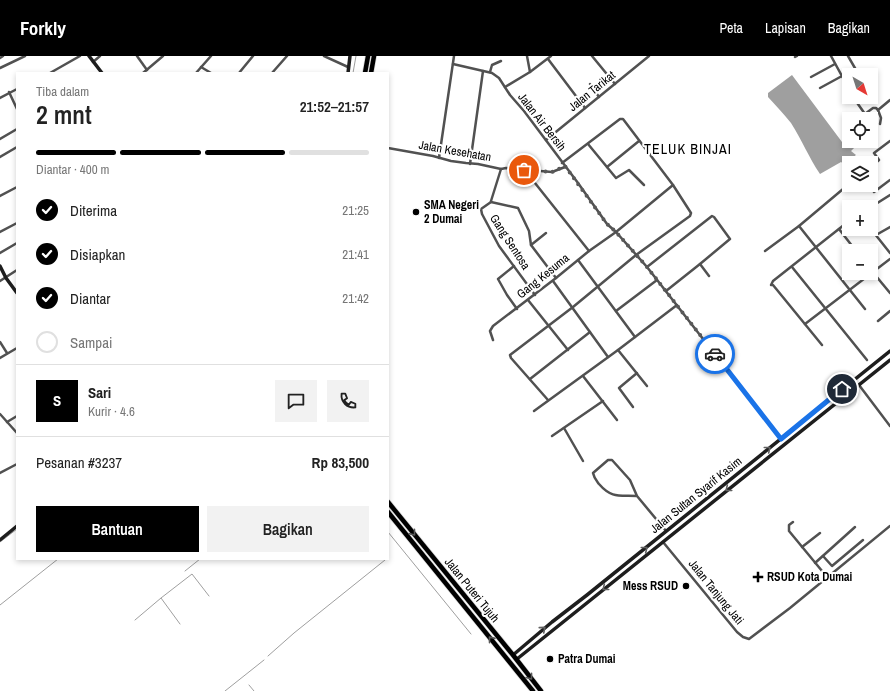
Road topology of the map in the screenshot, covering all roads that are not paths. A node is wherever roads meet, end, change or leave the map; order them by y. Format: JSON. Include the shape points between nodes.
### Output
{"nodes":[{"id":1,"x":3,"y":56,"type":"edge"},
{"id":2,"x":25,"y":56,"type":"edge"},
{"id":3,"x":80,"y":56,"type":"edge"},
{"id":4,"x":89,"y":56,"type":"edge"},
{"id":5,"x":100,"y":56,"type":"edge"},
{"id":6,"x":137,"y":56,"type":"edge"},
{"id":7,"x":211,"y":56,"type":"edge"},
{"id":8,"x":253,"y":56,"type":"edge"},
{"id":9,"x":287,"y":56,"type":"edge"},
{"id":10,"x":324,"y":56,"type":"edge"},
{"id":11,"x":350,"y":56,"type":"edge"},
{"id":12,"x":368,"y":56,"type":"edge"},
{"id":13,"x":374,"y":56,"type":"edge"},
{"id":14,"x":454,"y":56,"type":"edge"},
{"id":15,"x":526,"y":56,"type":"edge"},
{"id":16,"x":551,"y":56,"type":"edge"},
{"id":17,"x":592,"y":56,"type":"edge"},
{"id":18,"x":649,"y":56,"type":"edge"},
{"id":19,"x":831,"y":56,"type":"edge"},
{"id":20,"x":848,"y":56,"type":"edge"},
{"id":21,"x":161,"y":57,"type":"edge"},
{"id":22,"x":0,"y":58,"type":"edge"},
{"id":23,"x":548,"y":59,"type":"junction"},
{"id":24,"x":501,"y":61,"type":"dead end"},
{"id":25,"x":93,"y":62,"type":"junction"},
{"id":26,"x":453,"y":64,"type":"junction"},
{"id":27,"x":835,"y":64,"type":"junction"},
{"id":28,"x":201,"y":67,"type":"junction"},
{"id":29,"x":349,"y":67,"type":"junction"},
{"id":30,"x":0,"y":68,"type":"edge"},
{"id":31,"x":854,"y":68,"type":"edge"},
{"id":32,"x":147,"y":70,"type":"junction"},
{"id":33,"x":484,"y":71,"type":"junction"},
{"id":34,"x":52,"y":72,"type":"edge"},
{"id":35,"x":101,"y":72,"type":"edge"},
{"id":36,"x":144,"y":72,"type":"edge"},
{"id":37,"x":197,"y":72,"type":"edge"},
{"id":38,"x":209,"y":72,"type":"edge"},
{"id":39,"x":240,"y":72,"type":"edge"},
{"id":40,"x":273,"y":72,"type":"edge"},
{"id":41,"x":348,"y":72,"type":"edge"},
{"id":42,"x":365,"y":72,"type":"edge"},
{"id":43,"x":371,"y":72,"type":"edge"},
{"id":44,"x":490,"y":72,"type":"junction"},
{"id":45,"x":530,"y":72,"type":"junction"},
{"id":46,"x":842,"y":76,"type":"joint"},
{"id":47,"x":811,"y":77,"type":"dead end"},
{"id":48,"x":590,"y":84,"type":"dead end"},
{"id":49,"x":615,"y":84,"type":"junction"},
{"id":50,"x":505,"y":87,"type":"junction"},
{"id":51,"x":820,"y":88,"type":"dead end"},
{"id":52,"x":16,"y":89,"type":"edge"},
{"id":53,"x":9,"y":92,"type":"junction"},
{"id":54,"x":599,"y":97,"type":"junction"},
{"id":55,"x":0,"y":98,"type":"edge"},
{"id":56,"x":890,"y":100,"type":"edge"},
{"id":57,"x":16,"y":107,"type":"edge"},
{"id":58,"x":585,"y":108,"type":"junction"},
{"id":59,"x":878,"y":110,"type":"junction"},
{"id":60,"x":868,"y":112,"type":"edge"},
{"id":61,"x":880,"y":124,"type":"dead end"},
{"id":62,"x":16,"y":130,"type":"edge"},
{"id":63,"x":0,"y":139,"type":"edge"},
{"id":64,"x":546,"y":140,"type":"junction"},
{"id":65,"x":640,"y":141,"type":"junction"},
{"id":66,"x":890,"y":141,"type":"edge"},
{"id":67,"x":588,"y":144,"type":"junction"},
{"id":68,"x":16,"y":148,"type":"edge"},
{"id":69,"x":389,"y":148,"type":"edge"},
{"id":70,"x":876,"y":156,"type":"edge"},
{"id":71,"x":0,"y":157,"type":"edge"},
{"id":72,"x":439,"y":158,"type":"junction"},
{"id":73,"x":562,"y":163,"type":"junction"},
{"id":74,"x":470,"y":164,"type":"junction"},
{"id":75,"x":565,"y":166,"type":"junction"},
{"id":76,"x":607,"y":167,"type":"junction"},
{"id":77,"x":501,"y":169,"type":"junction"},
{"id":78,"x":529,"y":170,"type":"junction"},
{"id":79,"x":890,"y":180,"type":"edge"},
{"id":80,"x":644,"y":185,"type":"dead end"},
{"id":81,"x":673,"y":185,"type":"junction"},
{"id":82,"x":16,"y":188,"type":"edge"},
{"id":83,"x":878,"y":189,"type":"edge"},
{"id":84,"x":842,"y":190,"type":"edge"},
{"id":85,"x":890,"y":195,"type":"edge"},
{"id":86,"x":0,"y":196,"type":"edge"},
{"id":87,"x":491,"y":202,"type":"junction"},
{"id":88,"x":878,"y":203,"type":"edge"},
{"id":89,"x":16,"y":224,"type":"edge"},
{"id":90,"x":799,"y":226,"type":"junction"},
{"id":91,"x":842,"y":227,"type":"edge"},
{"id":92,"x":890,"y":227,"type":"edge"},
{"id":93,"x":839,"y":229,"type":"junction"},
{"id":94,"x":0,"y":232,"type":"edge"},
{"id":95,"x":616,"y":232,"type":"junction"},
{"id":96,"x":546,"y":233,"type":"dead end"},
{"id":97,"x":878,"y":235,"type":"edge"},
{"id":98,"x":876,"y":236,"type":"edge"},
{"id":99,"x":16,"y":244,"type":"edge"},
{"id":100,"x":851,"y":244,"type":"edge"},
{"id":101,"x":531,"y":245,"type":"junction"},
{"id":102,"x":816,"y":248,"type":"junction"},
{"id":103,"x":589,"y":251,"type":"junction"},
{"id":104,"x":765,"y":251,"type":"dead end"},
{"id":105,"x":0,"y":252,"type":"edge"},
{"id":106,"x":890,"y":253,"type":"edge"},
{"id":107,"x":636,"y":255,"type":"junction"},
{"id":108,"x":890,"y":259,"type":"edge"},
{"id":109,"x":578,"y":260,"type":"junction"},
{"id":110,"x":700,"y":264,"type":"junction"},
{"id":111,"x":0,"y":266,"type":"edge"},
{"id":112,"x":514,"y":266,"type":"junction"},
{"id":113,"x":647,"y":267,"type":"junction"},
{"id":114,"x":792,"y":267,"type":"junction"},
{"id":115,"x":878,"y":267,"type":"edge"},
{"id":116,"x":16,"y":271,"type":"edge"},
{"id":117,"x":709,"y":276,"type":"dead end"},
{"id":118,"x":6,"y":278,"type":"junction"},
{"id":119,"x":556,"y":278,"type":"junction"},
{"id":120,"x":878,"y":278,"type":"edge"},
{"id":121,"x":657,"y":280,"type":"junction"},
{"id":122,"x":862,"y":280,"type":"edge"},
{"id":123,"x":0,"y":281,"type":"edge"},
{"id":124,"x":553,"y":281,"type":"junction"},
{"id":125,"x":597,"y":286,"type":"junction"},
{"id":126,"x":666,"y":290,"type":"junction"},
{"id":127,"x":850,"y":290,"type":"junction"},
{"id":128,"x":16,"y":292,"type":"edge"},
{"id":129,"x":890,"y":293,"type":"edge"},
{"id":130,"x":535,"y":295,"type":"junction"},
{"id":131,"x":528,"y":300,"type":"junction"},
{"id":132,"x":677,"y":305,"type":"junction"},
{"id":133,"x":572,"y":307,"type":"junction"},
{"id":134,"x":826,"y":308,"type":"junction"},
{"id":135,"x":517,"y":309,"type":"junction"},
{"id":136,"x":865,"y":309,"type":"dead end"},
{"id":137,"x":616,"y":310,"type":"junction"},
{"id":138,"x":890,"y":311,"type":"edge"},
{"id":139,"x":878,"y":321,"type":"dead end"},
{"id":140,"x":805,"y":324,"type":"junction"},
{"id":141,"x":549,"y":326,"type":"junction"},
{"id":142,"x":590,"y":332,"type":"junction"},
{"id":143,"x":635,"y":337,"type":"junction"},
{"id":144,"x":493,"y":340,"type":"dead end"},
{"id":145,"x":0,"y":342,"type":"edge"},
{"id":146,"x":822,"y":345,"type":"dead end"},
{"id":147,"x":16,"y":348,"type":"edge"},
{"id":148,"x":568,"y":350,"type":"junction"},
{"id":149,"x":618,"y":350,"type":"junction"},
{"id":150,"x":890,"y":351,"type":"edge"},
{"id":151,"x":7,"y":353,"type":"junction"},
{"id":152,"x":608,"y":357,"type":"junction"},
{"id":153,"x":0,"y":358,"type":"edge"},
{"id":154,"x":890,"y":360,"type":"edge"},
{"id":155,"x":871,"y":366,"type":"junction"},
{"id":156,"x":637,"y":373,"type":"junction"},
{"id":157,"x":583,"y":376,"type":"junction"},
{"id":158,"x":530,"y":379,"type":"junction"},
{"id":159,"x":859,"y":385,"type":"junction"},
{"id":160,"x":647,"y":386,"type":"dead end"},
{"id":161,"x":548,"y":400,"type":"junction"},
{"id":162,"x":603,"y":401,"type":"junction"},
{"id":163,"x":633,"y":407,"type":"dead end"},
{"id":164,"x":534,"y":411,"type":"dead end"},
{"id":165,"x":0,"y":414,"type":"edge"},
{"id":166,"x":16,"y":417,"type":"edge"},
{"id":167,"x":617,"y":420,"type":"dead end"},
{"id":168,"x":7,"y":422,"type":"junction"},
{"id":169,"x":890,"y":426,"type":"edge"},
{"id":170,"x":564,"y":428,"type":"junction"},
{"id":171,"x":16,"y":432,"type":"edge"},
{"id":172,"x":552,"y":436,"type":"dead end"},
{"id":173,"x":781,"y":439,"type":"junction"},
{"id":174,"x":583,"y":461,"type":"dead end"},
{"id":175,"x":751,"y":463,"type":"junction"},
{"id":176,"x":16,"y":464,"type":"edge"},
{"id":177,"x":755,"y":468,"type":"junction"},
{"id":178,"x":1,"y":471,"type":"edge"},
{"id":179,"x":637,"y":496,"type":"junction"},
{"id":180,"x":389,"y":503,"type":"edge"},
{"id":181,"x":389,"y":513,"type":"edge"},
{"id":182,"x":793,"y":522,"type":"dead end"},
{"id":183,"x":890,"y":526,"type":"edge"},
{"id":184,"x":16,"y":527,"type":"edge"},
{"id":185,"x":855,"y":527,"type":"dead end"},
{"id":186,"x":666,"y":532,"type":"junction"},
{"id":187,"x":820,"y":532,"type":"dead end"},
{"id":188,"x":1,"y":537,"type":"edge"},
{"id":189,"x":863,"y":540,"type":"dead end"},
{"id":190,"x":663,"y":542,"type":"junction"},
{"id":191,"x":802,"y":548,"type":"junction"},
{"id":192,"x":823,"y":556,"type":"junction"},
{"id":193,"x":815,"y":563,"type":"junction"},
{"id":194,"x":827,"y":577,"type":"junction"},
{"id":195,"x":588,"y":595,"type":"junction"},
{"id":196,"x":591,"y":600,"type":"junction"},
{"id":197,"x":515,"y":657,"type":"junction"},
{"id":198,"x":533,"y":691,"type":"edge"},
{"id":199,"x":541,"y":691,"type":"edge"}],
"edges":[{"from":1,"to":22,"type":"street"},
{"from":2,"to":30,"type":"street"},
{"from":3,"to":34,"type":"street"},
{"from":4,"to":25,"type":"street"},
{"from":5,"to":25,"type":"street"},
{"from":6,"to":32,"type":"street"},
{"from":7,"to":28,"type":"street"},
{"from":8,"to":39,"type":"street"},
{"from":9,"to":40,"type":"street"},
{"from":10,"to":29,"type":"street"},
{"from":11,"to":29,"type":"street"},
{"from":12,"to":42,"type":"highway"},
{"from":13,"to":43,"type":"highway"},
{"from":14,"to":26,"type":"street"},
{"from":15,"to":45,"type":"street"},
{"from":16,"to":23,"type":"street"},
{"from":17,"to":49,"type":"street"},
{"from":18,"to":49,"type":"street","name":"Jalan Tarikat"},
{"from":19,"to":27,"type":"street"},
{"from":20,"to":31,"type":"street"},
{"from":21,"to":32,"type":"street"},
{"from":23,"to":45,"type":"street"},
{"from":23,"to":58,"type":"street"},
{"from":24,"to":44,"type":"street","via":[[492,66]]},
{"from":25,"to":35,"type":"street"},
{"from":26,"to":33,"type":"street"},
{"from":26,"to":72,"type":"street"},
{"from":27,"to":46,"type":"street"},
{"from":27,"to":47,"type":"street"},
{"from":28,"to":37,"type":"street"},
{"from":28,"to":38,"type":"street"},
{"from":29,"to":41,"type":"street"},
{"from":32,"to":36,"type":"street"},
{"from":33,"to":44,"type":"street"},
{"from":33,"to":74,"type":"street"},
{"from":44,"to":50,"type":"street","name":"Jalan Air Bersih","via":[[494,73]]},
{"from":45,"to":50,"type":"street"},
{"from":46,"to":51,"type":"street"},
{"from":48,"to":54,"type":"street"},
{"from":49,"to":54,"type":"street","name":"Jalan Tarikat"},
{"from":50,"to":64,"type":"street","name":"Jalan Air Bersih"},
{"from":52,"to":53,"type":"street"},
{"from":53,"to":55,"type":"street"},
{"from":53,"to":57,"type":"street"},
{"from":54,"to":58,"type":"street","name":"Jalan Tarikat"},
{"from":56,"to":59,"type":"street"},
{"from":58,"to":64,"type":"street","name":"Jalan Tarikat"},
{"from":59,"to":60,"type":"street","via":[[873,108]]},
{"from":59,"to":61,"type":"street"},
{"from":62,"to":63,"type":"street"},
{"from":64,"to":73,"type":"street","name":"Jalan Air Bersih"},
{"from":65,"to":67,"type":"street","via":[[622,119]]},
{"from":65,"to":76,"type":"street"},
{"from":65,"to":81,"type":"street"},
{"from":66,"to":70,"type":"street","via":[[874,153]]},
{"from":67,"to":73,"type":"street"},
{"from":67,"to":76,"type":"street"},
{"from":68,"to":71,"type":"street"},
{"from":69,"to":72,"type":"street","name":"Jalan Kesehatan"},
{"from":72,"to":74,"type":"street","name":"Jalan Kesehatan"},
{"from":73,"to":75,"type":"street","name":"Jalan Air Bersih"},
{"from":74,"to":77,"type":"street","name":"Jalan Kesehatan"},
{"from":75,"to":78,"type":"street","name":"Jalan Kesehatan","via":[[552,172]]},
{"from":75,"to":95,"type":"street","name":"Jalan Air Bersih","via":[[604,220]]},
{"from":76,"to":80,"type":"street","via":[[616,179],[629,170]]},
{"from":77,"to":78,"type":"street","name":"Jalan Kesehatan"},
{"from":77,"to":87,"type":"street"},
{"from":78,"to":103,"type":"street","via":[[530,177]]},
{"from":79,"to":83,"type":"street"},
{"from":81,"to":95,"type":"street","name":"Gang Kesuma"},
{"from":81,"to":107,"type":"street","via":[[691,212],[690,215]]},
{"from":82,"to":86,"type":"street"},
{"from":84,"to":90,"type":"street"},
{"from":85,"to":88,"type":"street"},
{"from":87,"to":101,"type":"street","via":[[518,208],[529,231]]},
{"from":87,"to":112,"type":"street","name":"Gang Sentosa","via":[[481,209],[482,214]]},
{"from":89,"to":94,"type":"street"},
{"from":90,"to":102,"type":"street"},
{"from":90,"to":104,"type":"street"},
{"from":91,"to":93,"type":"street"},
{"from":92,"to":97,"type":"street"},
{"from":93,"to":100,"type":"street"},
{"from":93,"to":102,"type":"street"},
{"from":95,"to":103,"type":"street","name":"Gang Kesuma"},
{"from":95,"to":107,"type":"street","name":"Jalan Air Bersih"},
{"from":96,"to":101,"type":"street"},
{"from":98,"to":106,"type":"street"},
{"from":99,"to":105,"type":"street"},
{"from":101,"to":119,"type":"street"},
{"from":102,"to":114,"type":"street"},
{"from":102,"to":127,"type":"street"},
{"from":103,"to":109,"type":"street","name":"Gang Kesuma"},
{"from":107,"to":113,"type":"street","name":"Jalan Air Bersih"},
{"from":107,"to":125,"type":"street"},
{"from":108,"to":115,"type":"street"},
{"from":109,"to":119,"type":"street","name":"Gang Kesuma"},
{"from":109,"to":125,"type":"street"},
{"from":110,"to":113,"type":"street","via":[[730,239],[713,216]]},
{"from":110,"to":117,"type":"street"},
{"from":110,"to":126,"type":"street"},
{"from":111,"to":118,"type":"street"},
{"from":112,"to":130,"type":"street","name":"Gang Sentosa"},
{"from":112,"to":135,"type":"street","via":[[498,279]]},
{"from":113,"to":121,"type":"street","name":"Jalan Air Bersih"},
{"from":114,"to":134,"type":"street"},
{"from":114,"to":140,"type":"street","via":[[771,285]]},
{"from":116,"to":118,"type":"street"},
{"from":118,"to":123,"type":"street"},
{"from":118,"to":128,"type":"street"},
{"from":119,"to":124,"type":"street","name":"Gang Kesuma"},
{"from":120,"to":129,"type":"street"},
{"from":121,"to":126,"type":"street","name":"Jalan Air Bersih"},
{"from":121,"to":137,"type":"street"},
{"from":122,"to":127,"type":"street"},
{"from":124,"to":130,"type":"street","name":"Gang Kesuma"},
{"from":124,"to":133,"type":"street"},
{"from":125,"to":133,"type":"street"},
{"from":125,"to":137,"type":"street"},
{"from":126,"to":132,"type":"street","name":"Jalan Air Bersih"},
{"from":127,"to":134,"type":"street"},
{"from":127,"to":136,"type":"street"},
{"from":130,"to":131,"type":"street","name":"Gang Kesuma"},
{"from":131,"to":135,"type":"street","name":"Gang Kesuma"},
{"from":131,"to":141,"type":"street"},
{"from":132,"to":143,"type":"street"},
{"from":132,"to":173,"type":"street","name":"Jalan Air Bersih"},
{"from":133,"to":141,"type":"street"},
{"from":133,"to":142,"type":"street"},
{"from":134,"to":140,"type":"street"},
{"from":134,"to":155,"type":"street"},
{"from":135,"to":144,"type":"street","name":"Gang Kesuma","via":[[492,327]]},
{"from":137,"to":143,"type":"street"},
{"from":138,"to":139,"type":"street"},
{"from":140,"to":146,"type":"street"},
{"from":141,"to":148,"type":"street"},
{"from":141,"to":158,"type":"street","via":[[510,355]]},
{"from":142,"to":148,"type":"street"},
{"from":142,"to":152,"type":"street"},
{"from":143,"to":149,"type":"street"},
{"from":145,"to":151,"type":"street"},
{"from":147,"to":151,"type":"street"},
{"from":148,"to":158,"type":"street"},
{"from":149,"to":152,"type":"street"},
{"from":149,"to":156,"type":"street"},
{"from":150,"to":155,"type":"street","name":"Jalan Sultan Syarif Kasim"},
{"from":151,"to":153,"type":"street"},
{"from":152,"to":157,"type":"street"},
{"from":154,"to":159,"type":"street","name":"Jalan Sultan Syarif Kasim"},
{"from":155,"to":173,"type":"street","name":"Jalan Sultan Syarif Kasim"},
{"from":156,"to":160,"type":"street"},
{"from":156,"to":163,"type":"street","via":[[619,388]]},
{"from":157,"to":161,"type":"street"},
{"from":157,"to":162,"type":"street"},
{"from":158,"to":161,"type":"street"},
{"from":159,"to":169,"type":"street"},
{"from":159,"to":177,"type":"street","name":"Jalan Sultan Syarif Kasim"},
{"from":161,"to":164,"type":"street"},
{"from":162,"to":167,"type":"street"},
{"from":162,"to":170,"type":"street"},
{"from":165,"to":168,"type":"street"},
{"from":166,"to":168,"type":"street"},
{"from":168,"to":171,"type":"street"},
{"from":170,"to":172,"type":"street"},
{"from":170,"to":174,"type":"street"},
{"from":175,"to":173,"type":"street","name":"Jalan Sultan Syarif Kasim","one_way":true},
{"from":175,"to":177,"type":"street"},
{"from":175,"to":186,"type":"street","name":"Jalan Sultan Syarif Kasim"},
{"from":176,"to":178,"type":"street"},
{"from":177,"to":190,"type":"street","name":"Jalan Sultan Syarif Kasim","one_way":true},
{"from":179,"to":179,"type":"street","via":[[614,495],[606,491],[593,473],[611,459],[630,480]]},
{"from":179,"to":186,"type":"street"},
{"from":180,"to":197,"type":"highway","name":"Jalan Puteri Tujuh","one_way":true},
{"from":198,"to":181,"type":"highway","name":"Jalan Puteri Tujuh","one_way":true},
{"from":182,"to":191,"type":"street","via":[[789,525],[789,531]]},
{"from":183,"to":194,"type":"street","name":"Jalan Tanjung Jati"},
{"from":184,"to":188,"type":"street"},
{"from":185,"to":192,"type":"street"},
{"from":195,"to":186,"type":"street","name":"Jalan Sultan Syarif Kasim","one_way":true},
{"from":187,"to":191,"type":"street"},
{"from":189,"to":192,"type":"street","via":[[832,566]]},
{"from":190,"to":194,"type":"street","name":"Jalan Tanjung Jati","via":[[737,632],[747,639],[756,635]]},
{"from":190,"to":196,"type":"street","name":"Jalan Sultan Syarif Kasim","one_way":true},
{"from":191,"to":193,"type":"street"},
{"from":192,"to":193,"type":"street"},
{"from":193,"to":194,"type":"street"},
{"from":195,"to":196,"type":"street"},
{"from":197,"to":195,"type":"street","name":"Jalan Sultan Syarif Kasim","one_way":true,"via":[[552,622]]},
{"from":196,"to":197,"type":"street","name":"Jalan Sultan Syarif Kasim"},
{"from":197,"to":199,"type":"highway","name":"Jalan Puteri Tujuh","one_way":true}]}
